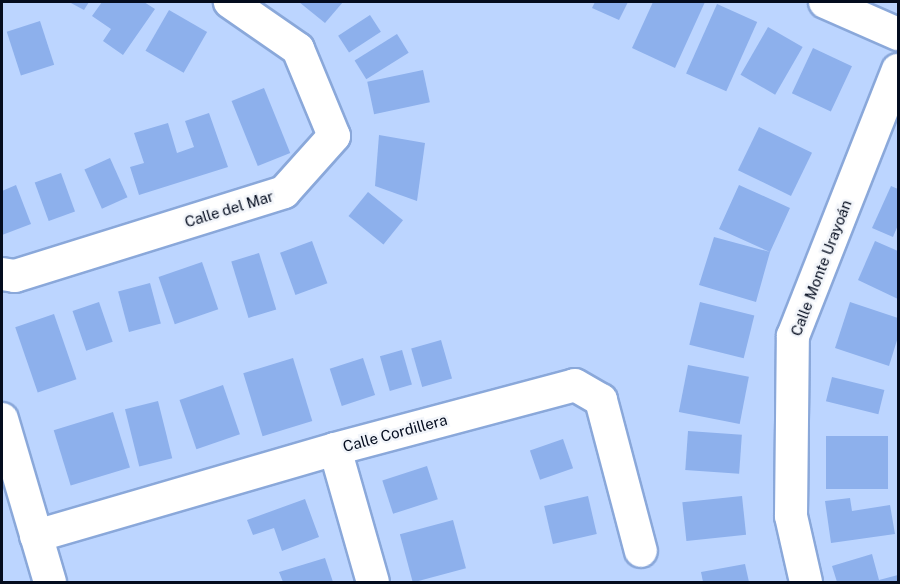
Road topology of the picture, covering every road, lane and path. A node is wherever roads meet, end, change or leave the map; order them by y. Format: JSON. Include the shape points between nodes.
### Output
{"nodes":[{"id":1,"x":230,"y":2,"type":"edge"},
{"id":2,"x":825,"y":2,"type":"edge"},
{"id":3,"x":898,"y":34,"type":"edge"},
{"id":4,"x":898,"y":70,"type":"edge"},
{"id":5,"x":2,"y":274,"type":"edge"},
{"id":6,"x":2,"y":419,"type":"edge"},
{"id":7,"x":335,"y":449,"type":"junction"},
{"id":8,"x":36,"y":536,"type":"junction"},
{"id":9,"x":641,"y":551,"type":"dead end"},
{"id":10,"x":50,"y":582,"type":"edge"},
{"id":11,"x":373,"y":582,"type":"edge"},
{"id":12,"x":806,"y":582,"type":"edge"}],
"edges":[{"from":1,"to":5,"type":"street","name":"Calle del Mar","via":[[298,49],[334,136],[284,192],[15,276]]},
{"from":2,"to":3,"type":"street"},
{"from":4,"to":12,"type":"street","name":"Calle Monte Urayoán","via":[[793,336],[791,516]]},
{"from":6,"to":8,"type":"street"},
{"from":7,"to":8,"type":"street","name":"Calle Cordillera"},
{"from":7,"to":9,"type":"street","name":"Calle Cordillera","via":[[575,385],[601,400]]},
{"from":7,"to":11,"type":"street"},
{"from":8,"to":10,"type":"street"}]}
